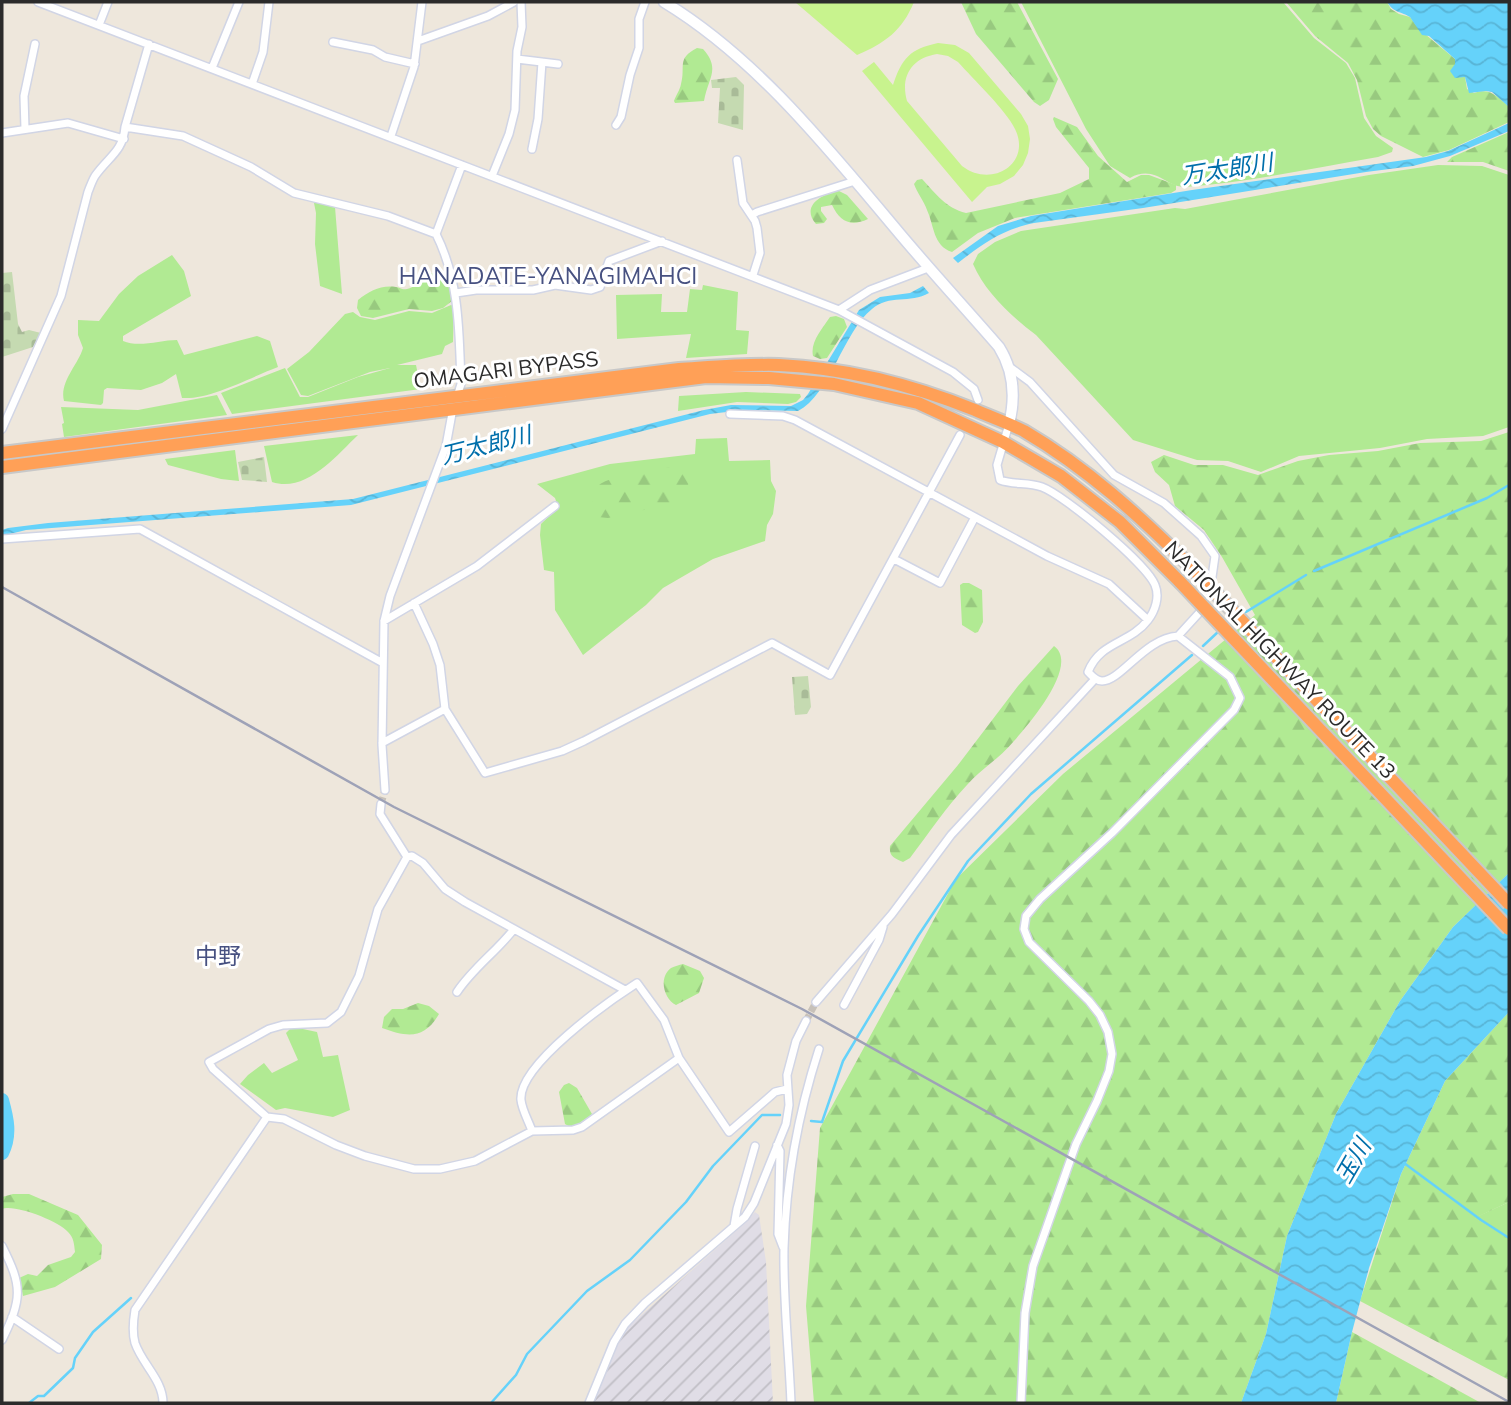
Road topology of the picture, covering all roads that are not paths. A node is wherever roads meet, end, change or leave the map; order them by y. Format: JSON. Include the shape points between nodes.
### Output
{"nodes":[{"id":1,"x":37,"y":2,"type":"edge"},
{"id":2,"x":108,"y":2,"type":"edge"},
{"id":3,"x":239,"y":2,"type":"edge"},
{"id":4,"x":269,"y":2,"type":"edge"},
{"id":5,"x":422,"y":2,"type":"edge"},
{"id":6,"x":514,"y":2,"type":"edge"},
{"id":7,"x":521,"y":2,"type":"edge"},
{"id":8,"x":645,"y":2,"type":"edge"},
{"id":9,"x":664,"y":2,"type":"edge"},
{"id":10,"x":99,"y":24,"type":"junction"},
{"id":11,"x":418,"y":41,"type":"junction"},
{"id":12,"x":333,"y":42,"type":"dead end"},
{"id":13,"x":34,"y":44,"type":"dead end"},
{"id":14,"x":149,"y":44,"type":"junction"},
{"id":15,"x":517,"y":60,"type":"junction"},
{"id":16,"x":542,"y":62,"type":"junction"},
{"id":17,"x":415,"y":64,"type":"junction"},
{"id":18,"x":558,"y":64,"type":"dead end"},
{"id":19,"x":212,"y":68,"type":"junction"},
{"id":20,"x":253,"y":84,"type":"junction"},
{"id":21,"x":616,"y":125,"type":"dead end"},
{"id":22,"x":125,"y":127,"type":"junction"},
{"id":23,"x":25,"y":129,"type":"junction"},
{"id":24,"x":2,"y":133,"type":"edge"},
{"id":25,"x":391,"y":136,"type":"junction"},
{"id":26,"x":124,"y":139,"type":"junction"},
{"id":27,"x":531,"y":149,"type":"dead end"},
{"id":28,"x":737,"y":160,"type":"dead end"},
{"id":29,"x":462,"y":165,"type":"junction"},
{"id":30,"x":492,"y":176,"type":"junction"},
{"id":31,"x":855,"y":181,"type":"junction"},
{"id":32,"x":752,"y":215,"type":"junction"},
{"id":33,"x":436,"y":234,"type":"junction"},
{"id":34,"x":662,"y":241,"type":"junction"},
{"id":35,"x":928,"y":268,"type":"junction"},
{"id":36,"x":753,"y":275,"type":"junction"},
{"id":37,"x":456,"y":293,"type":"junction"},
{"id":38,"x":839,"y":310,"type":"junction"},
{"id":39,"x":1011,"y":368,"type":"junction"},
{"id":40,"x":814,"y":376,"type":"junction"},
{"id":41,"x":458,"y":395,"type":"junction"},
{"id":42,"x":978,"y":400,"type":"dead end"},
{"id":43,"x":453,"y":411,"type":"junction"},
{"id":44,"x":730,"y":414,"type":"dead end"},
{"id":45,"x":1009,"y":424,"type":"junction"},
{"id":46,"x":2,"y":429,"type":"edge"},
{"id":47,"x":960,"y":435,"type":"dead end"},
{"id":48,"x":1003,"y":442,"type":"junction"},
{"id":49,"x":2,"y":453,"type":"edge"},
{"id":50,"x":2,"y":467,"type":"edge"},
{"id":51,"x":1127,"y":484,"type":"junction"},
{"id":52,"x":931,"y":492,"type":"junction"},
{"id":53,"x":1119,"y":499,"type":"junction"},
{"id":54,"x":555,"y":506,"type":"dead end"},
{"id":55,"x":975,"y":517,"type":"junction"},
{"id":56,"x":2,"y":539,"type":"edge"},
{"id":57,"x":894,"y":559,"type":"junction"},
{"id":58,"x":414,"y":603,"type":"junction"},
{"id":59,"x":1148,"y":620,"type":"junction"},
{"id":60,"x":384,"y":621,"type":"junction"},
{"id":61,"x":1178,"y":636,"type":"junction"},
{"id":62,"x":383,"y":663,"type":"junction"},
{"id":63,"x":1095,"y":679,"type":"junction"},
{"id":64,"x":445,"y":709,"type":"junction"},
{"id":65,"x":382,"y":743,"type":"junction"},
{"id":66,"x":385,"y":790,"type":"tunnel mouth"},
{"id":67,"x":381,"y":804,"type":"tunnel mouth"},
{"id":68,"x":407,"y":857,"type":"junction"},
{"id":69,"x":1509,"y":904,"type":"edge"},
{"id":70,"x":885,"y":922,"type":"junction"},
{"id":71,"x":514,"y":929,"type":"junction"},
{"id":72,"x":1509,"y":929,"type":"edge"},
{"id":73,"x":625,"y":990,"type":"junction"},
{"id":74,"x":457,"y":992,"type":"dead end"},
{"id":75,"x":816,"y":1002,"type":"tunnel mouth"},
{"id":76,"x":845,"y":1005,"type":"dead end"},
{"id":77,"x":806,"y":1021,"type":"tunnel mouth"},
{"id":78,"x":819,"y":1049,"type":"dead end"},
{"id":79,"x":679,"y":1058,"type":"junction"},
{"id":80,"x":787,"y":1089,"type":"junction"},
{"id":81,"x":268,"y":1117,"type":"junction"},
{"id":82,"x":532,"y":1131,"type":"junction"},
{"id":83,"x":777,"y":1145,"type":"junction"},
{"id":84,"x":755,"y":1146,"type":"dead end"},
{"id":85,"x":734,"y":1226,"type":"junction"},
{"id":86,"x":2,"y":1247,"type":"edge"},
{"id":87,"x":784,"y":1250,"type":"junction"},
{"id":88,"x":12,"y":1317,"type":"junction"},
{"id":89,"x":2,"y":1340,"type":"edge"},
{"id":90,"x":59,"y":1349,"type":"dead end"},
{"id":91,"x":163,"y":1403,"type":"edge"},
{"id":92,"x":589,"y":1403,"type":"edge"},
{"id":93,"x":791,"y":1403,"type":"edge"},
{"id":94,"x":1021,"y":1403,"type":"edge"}],
"edges":[{"from":1,"to":10,"type":"street"},
{"from":2,"to":10,"type":"street"},
{"from":3,"to":19,"type":"street"},
{"from":4,"to":20,"type":"street","via":[[263,52]]},
{"from":5,"to":11,"type":"street"},
{"from":6,"to":11,"type":"street"},
{"from":7,"to":15,"type":"street"},
{"from":8,"to":21,"type":"street","via":[[639,19],[639,48]]},
{"from":9,"to":31,"type":"street","via":[[727,47]]},
{"from":10,"to":14,"type":"street"},
{"from":11,"to":17,"type":"street"},
{"from":12,"to":17,"type":"street"},
{"from":13,"to":23,"type":"street","via":[[24,96]]},
{"from":14,"to":19,"type":"street"},
{"from":14,"to":22,"type":"street"},
{"from":15,"to":16,"type":"street"},
{"from":15,"to":30,"type":"street","via":[[515,110]]},
{"from":16,"to":18,"type":"street"},
{"from":16,"to":27,"type":"street"},
{"from":17,"to":25,"type":"street"},
{"from":19,"to":20,"type":"street"},
{"from":20,"to":25,"type":"street"},
{"from":22,"to":26,"type":"street"},
{"from":22,"to":33,"type":"street","via":[[183,136],[294,193],[388,216]]},
{"from":23,"to":24,"type":"street"},
{"from":23,"to":26,"type":"street","via":[[68,124]]},
{"from":25,"to":29,"type":"street"},
{"from":26,"to":46,"type":"street","via":[[88,192],[61,296]]},
{"from":28,"to":32,"type":"street","via":[[743,202]]},
{"from":29,"to":30,"type":"street"},
{"from":29,"to":33,"type":"street"},
{"from":30,"to":34,"type":"street"},
{"from":31,"to":32,"type":"street"},
{"from":31,"to":35,"type":"street"},
{"from":32,"to":36,"type":"street","via":[[760,253]]},
{"from":33,"to":37,"type":"street","via":[[448,257]]},
{"from":34,"to":36,"type":"street"},
{"from":34,"to":37,"type":"street","via":[[609,261],[600,287],[591,290],[555,285]]},
{"from":35,"to":38,"type":"street","via":[[870,290]]},
{"from":35,"to":39,"type":"street","via":[[999,346]]},
{"from":36,"to":38,"type":"street"},
{"from":37,"to":41,"type":"street"},
{"from":38,"to":42,"type":"street","via":[[953,372],[974,389]]},
{"from":39,"to":45,"type":"street"},
{"from":39,"to":51,"type":"street","via":[[1030,382]]},
{"from":40,"to":41,"type":"highway","name":"OMAGARI BYPASS","via":[[780,365],[678,369]]},
{"from":40,"to":43,"type":"highway","name":"OMAGARI BYPASS","via":[[706,377]]},
{"from":40,"to":45,"type":"highway","name":"OMAGARI BYPASS","via":[[835,371],[899,384],[937,394]]},
{"from":40,"to":48,"type":"highway","name":"OMAGARI BYPASS","via":[[918,402]]},
{"from":41,"to":43,"type":"street"},
{"from":41,"to":49,"type":"highway","name":"OMAGARI BYPASS"},
{"from":43,"to":50,"type":"highway","name":"OMAGARI BYPASS"},
{"from":43,"to":60,"type":"street","via":[[446,446]]},
{"from":44,"to":52,"type":"street","via":[[795,420]]},
{"from":45,"to":48,"type":"street"},
{"from":45,"to":53,"type":"highway","name":"NATIONAL HIGHWAY ROUTE 13"},
{"from":47,"to":52,"type":"street"},
{"from":48,"to":59,"type":"street","via":[[997,465],[1000,480],[1042,487],[1061,497],[1152,579],[1157,598]]},
{"from":48,"to":72,"type":"highway","name":"NATIONAL HIGHWAY ROUTE 13","bridge":true,"via":[[1061,476],[1120,522]]},
{"from":51,"to":53,"type":"street"},
{"from":51,"to":61,"type":"street","via":[[1164,503],[1201,536],[1214,556],[1199,613]]},
{"from":52,"to":55,"type":"street"},
{"from":52,"to":57,"type":"street"},
{"from":53,"to":69,"type":"highway","name":"NATIONAL HIGHWAY ROUTE 13","bridge":true,"via":[[1192,568]]},
{"from":54,"to":58,"type":"street","via":[[477,566]]},
{"from":55,"to":57,"type":"street","via":[[940,583]]},
{"from":55,"to":59,"type":"street","via":[[1109,584]]},
{"from":56,"to":62,"type":"street","via":[[140,529]]},
{"from":57,"to":64,"type":"street","via":[[830,675],[772,643],[562,751],[485,773]]},
{"from":58,"to":60,"type":"street"},
{"from":58,"to":64,"type":"street","via":[[440,665]]},
{"from":59,"to":63,"type":"street","via":[[1101,650],[1088,672]]},
{"from":60,"to":62,"type":"street"},
{"from":61,"to":63,"type":"street","via":[[1164,636],[1111,678]]},
{"from":61,"to":94,"type":"street","via":[[1230,677],[1239,703],[1026,916],[1028,942],[1100,1015],[1112,1054],[1033,1266],[1025,1313]]},
{"from":62,"to":65,"type":"street"},
{"from":63,"to":70,"type":"street","via":[[951,835]]},
{"from":64,"to":65,"type":"street"},
{"from":65,"to":66,"type":"street"},
{"from":67,"to":68,"type":"street","via":[[380,814]]},
{"from":68,"to":71,"type":"street","via":[[423,863],[445,889]]},
{"from":68,"to":81,"type":"street","via":[[378,909],[359,975],[341,1012],[327,1023],[269,1029],[209,1062]]},
{"from":70,"to":75,"type":"street"},
{"from":70,"to":76,"type":"street"},
{"from":71,"to":73,"type":"street"},
{"from":71,"to":74,"type":"street"},
{"from":73,"to":79,"type":"street","via":[[637,983],[664,1020]]},
{"from":73,"to":82,"type":"street","via":[[544,1054],[520,1099]]},
{"from":77,"to":80,"type":"street","via":[[790,1058]]},
{"from":78,"to":87,"type":"street","via":[[793,1149]]},
{"from":79,"to":80,"type":"street","via":[[729,1132],[775,1092]]},
{"from":79,"to":82,"type":"street","via":[[582,1127]]},
{"from":80,"to":83,"type":"street","via":[[786,1124]]},
{"from":81,"to":82,"type":"street","via":[[284,1119],[365,1156],[414,1169],[475,1161]]},
{"from":81,"to":91,"type":"street","via":[[135,1310],[132,1330],[136,1346],[160,1387]]},
{"from":83,"to":85,"type":"street","via":[[754,1203]]},
{"from":83,"to":87,"type":"street","via":[[778,1234]]},
{"from":84,"to":85,"type":"street"},
{"from":85,"to":92,"type":"street","via":[[625,1324]]},
{"from":86,"to":88,"type":"street","via":[[18,1281],[18,1303]]},
{"from":87,"to":93,"type":"street"},
{"from":88,"to":89,"type":"street"},
{"from":88,"to":90,"type":"street"}]}
